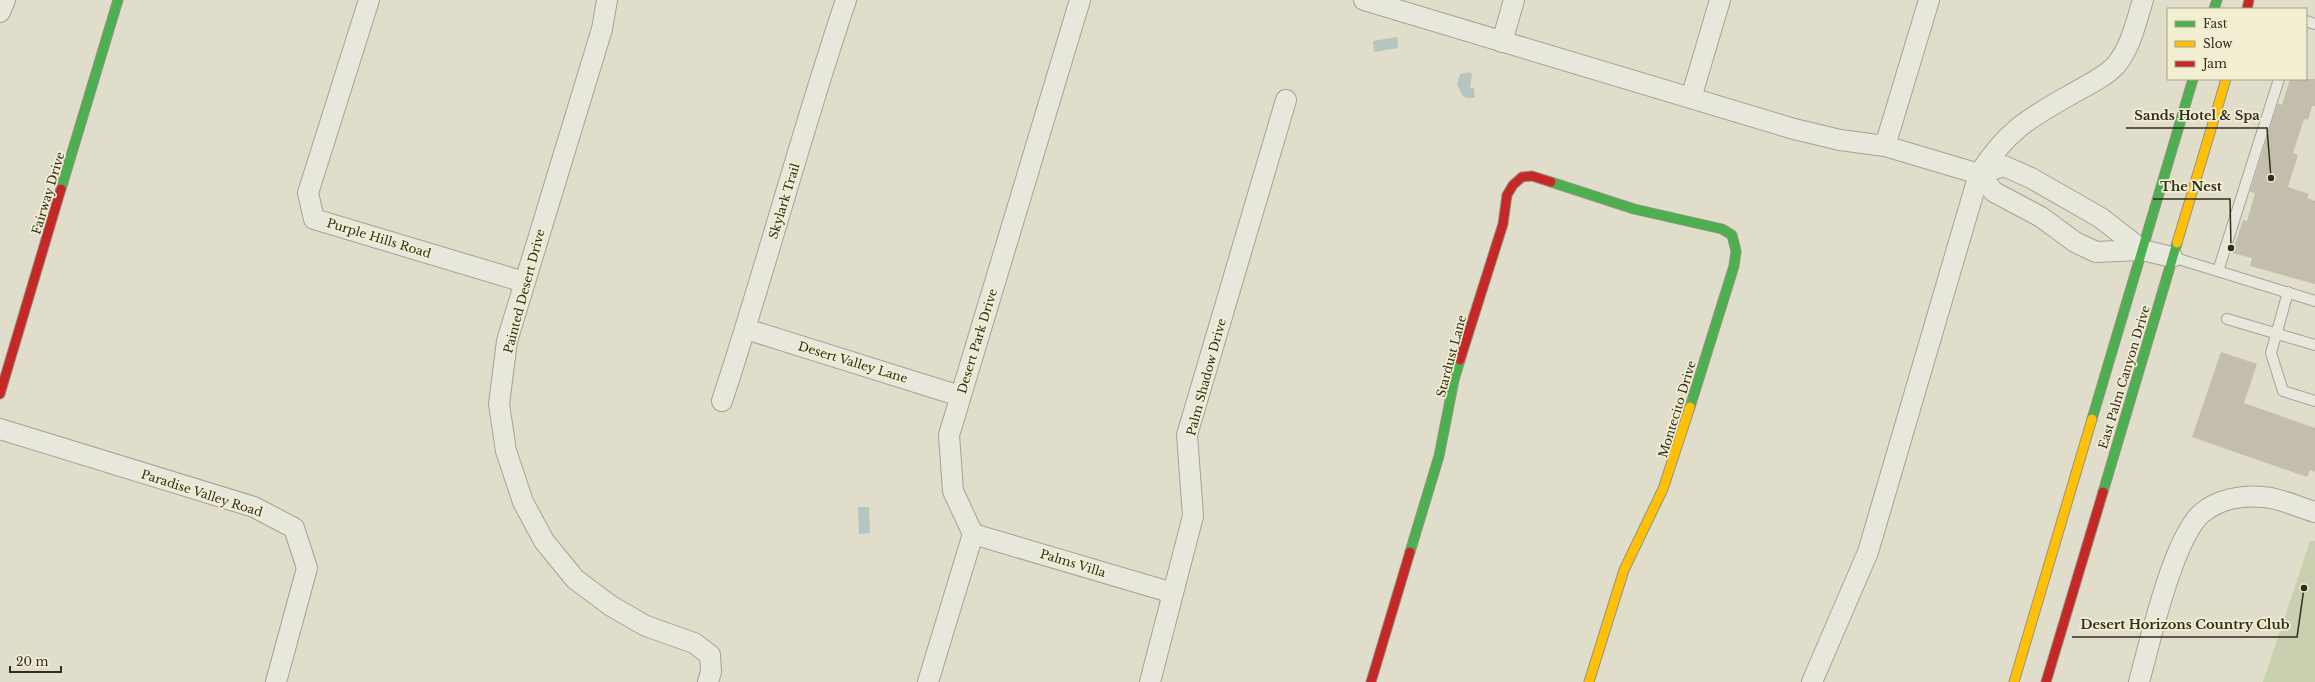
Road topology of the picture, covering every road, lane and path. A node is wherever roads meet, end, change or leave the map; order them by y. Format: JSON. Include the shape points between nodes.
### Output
{"nodes":[{"id":1,"x":5,"y":0,"type":"edge"},
{"id":2,"x":118,"y":0,"type":"edge"},
{"id":3,"x":369,"y":0,"type":"edge"},
{"id":4,"x":607,"y":0,"type":"edge"},
{"id":5,"x":846,"y":0,"type":"edge"},
{"id":6,"x":1080,"y":0,"type":"edge"},
{"id":7,"x":1364,"y":0,"type":"edge"},
{"id":8,"x":1514,"y":0,"type":"edge"},
{"id":9,"x":1720,"y":0,"type":"edge"},
{"id":10,"x":1929,"y":0,"type":"edge"},
{"id":11,"x":2143,"y":0,"type":"edge"},
{"id":12,"x":0,"y":12,"type":"edge"},
{"id":13,"x":1502,"y":42,"type":"junction"},
{"id":14,"x":2193,"y":80,"type":"edge"},
{"id":15,"x":2226,"y":80,"type":"edge"},
{"id":16,"x":2279,"y":80,"type":"edge"},
{"id":17,"x":1691,"y":98,"type":"junction"},
{"id":18,"x":1286,"y":100,"type":"dead end"},
{"id":19,"x":1885,"y":146,"type":"junction"},
{"id":20,"x":1979,"y":174,"type":"junction"},
{"id":21,"x":1634,"y":209,"type":"joint"},
{"id":22,"x":2142,"y":250,"type":"junction"},
{"id":23,"x":2172,"y":258,"type":"junction"},
{"id":24,"x":2218,"y":271,"type":"junction"},
{"id":25,"x":524,"y":282,"type":"junction"},
{"id":26,"x":2288,"y":292,"type":"junction"},
{"id":27,"x":2315,"y":301,"type":"edge"},
{"id":28,"x":2227,"y":319,"type":"dead end"},
{"id":29,"x":746,"y":329,"type":"junction"},
{"id":30,"x":2276,"y":334,"type":"junction"},
{"id":31,"x":2315,"y":345,"type":"edge"},
{"id":32,"x":0,"y":394,"type":"edge"},
{"id":33,"x":960,"y":396,"type":"junction"},
{"id":34,"x":722,"y":401,"type":"dead end"},
{"id":35,"x":2315,"y":401,"type":"edge"},
{"id":36,"x":0,"y":429,"type":"edge"},
{"id":37,"x":2315,"y":512,"type":"edge"},
{"id":38,"x":973,"y":534,"type":"junction"},
{"id":39,"x":1173,"y":593,"type":"junction"},
{"id":40,"x":276,"y":682,"type":"edge"},
{"id":41,"x":708,"y":682,"type":"edge"},
{"id":42,"x":928,"y":682,"type":"edge"},
{"id":43,"x":1150,"y":682,"type":"edge"},
{"id":44,"x":1371,"y":682,"type":"edge"},
{"id":45,"x":1589,"y":682,"type":"edge"},
{"id":46,"x":1812,"y":682,"type":"edge"},
{"id":47,"x":2014,"y":682,"type":"edge"},
{"id":48,"x":2046,"y":682,"type":"edge"},
{"id":49,"x":2139,"y":682,"type":"edge"}],
"edges":[{"from":1,"to":12,"type":"street"},
{"from":2,"to":32,"type":"street","name":"Fairway Drive"},
{"from":3,"to":25,"type":"street","name":"Purple Hills Road","via":[[308,193],[314,219]]},
{"from":4,"to":25,"type":"street","name":"Painted Desert Drive","via":[[602,29]]},
{"from":5,"to":29,"type":"street","name":"Skylark Trail"},
{"from":6,"to":33,"type":"street","name":"Desert Park Drive"},
{"from":7,"to":13,"type":"street"},
{"from":8,"to":13,"type":"street"},
{"from":9,"to":17,"type":"street"},
{"from":10,"to":19,"type":"street"},
{"from":11,"to":20,"type":"street","via":[[2133,34],[2115,66],[2100,78],[2037,113],[2011,132]]},
{"from":13,"to":17,"type":"street"},
{"from":14,"to":22,"type":"street","name":"East Palm Canyon Drive"},
{"from":15,"to":23,"type":"street","name":"East Palm Canyon Drive"},
{"from":16,"to":24,"type":"lane"},
{"from":17,"to":19,"type":"street","via":[[1794,129],[1840,140]]},
{"from":18,"to":39,"type":"street","name":"Palm Shadow Drive","via":[[1187,436],[1193,516]]},
{"from":19,"to":20,"type":"street"},
{"from":20,"to":22,"type":"street","via":[[1994,192],[2041,217],[2075,242],[2096,252]]},
{"from":20,"to":22,"type":"street","via":[[2004,166],[2031,178],[2101,218]]},
{"from":20,"to":46,"type":"street","via":[[1868,552]]},
{"from":21,"to":44,"type":"street","name":"Stardust Lane","via":[[1532,176],[1522,177],[1507,195],[1503,224],[1454,380],[1439,456]]},
{"from":21,"to":45,"type":"street","name":"Montecito Drive","via":[[1722,230],[1732,235],[1736,254],[1732,275],[1676,456],[1624,570]]},
{"from":22,"to":23,"type":"street"},
{"from":22,"to":47,"type":"street","name":"East Palm Canyon Drive"},
{"from":23,"to":24,"type":"lane"},
{"from":23,"to":48,"type":"street","name":"East Palm Canyon Drive"},
{"from":24,"to":26,"type":"lane"},
{"from":25,"to":41,"type":"street","name":"Painted Desert Drive","via":[[507,341],[499,404],[506,451],[523,502],[544,541],[575,579],[611,606],[646,626],[694,643],[710,655],[711,672]]},
{"from":26,"to":27,"type":"lane"},
{"from":26,"to":30,"type":"lane"},
{"from":28,"to":30,"type":"lane"},
{"from":29,"to":33,"type":"street","name":"Desert Valley Lane"},
{"from":29,"to":34,"type":"street","name":"Skylark Trail"},
{"from":30,"to":31,"type":"lane"},
{"from":30,"to":35,"type":"lane","via":[[2271,353],[2283,391]]},
{"from":33,"to":38,"type":"street","name":"Desert Park Drive","via":[[949,435],[954,491]]},
{"from":36,"to":40,"type":"street","name":"Paradise Valley Road","via":[[254,507],[294,528],[307,568]]},
{"from":37,"to":49,"type":"street","via":[[2280,500],[2251,496],[2218,503],[2202,513],[2181,543]]},
{"from":38,"to":39,"type":"street","name":"Palms Villa"},
{"from":38,"to":42,"type":"street"},
{"from":39,"to":43,"type":"street","name":"Palm Shadow Drive"}]}
